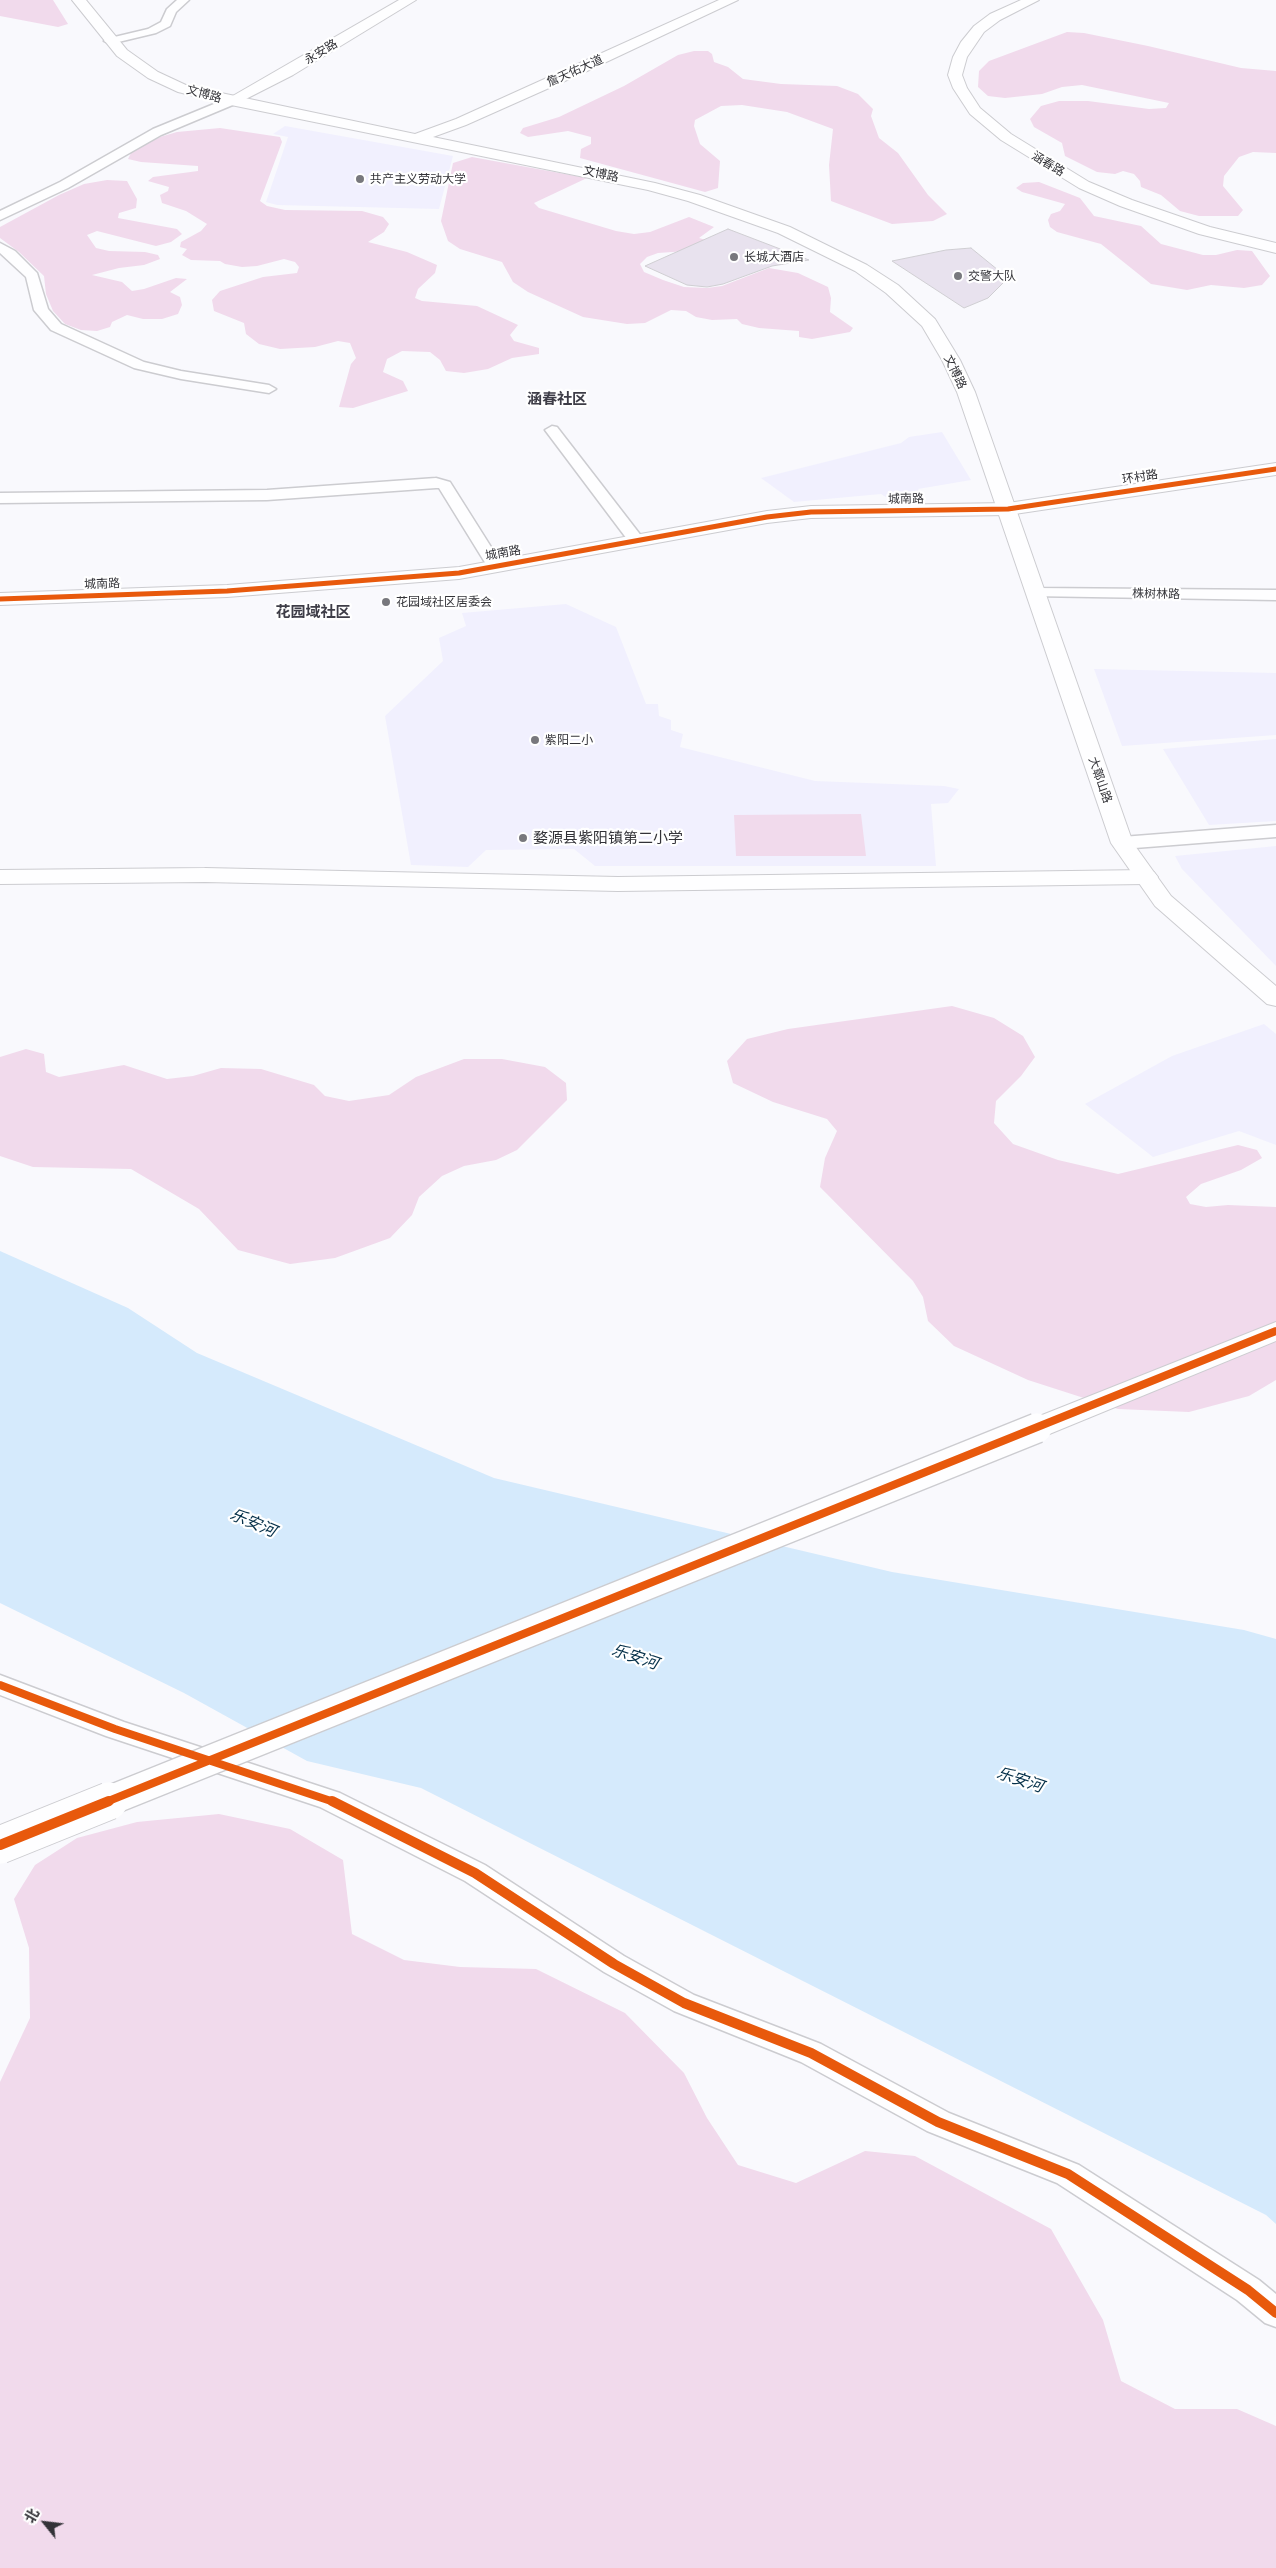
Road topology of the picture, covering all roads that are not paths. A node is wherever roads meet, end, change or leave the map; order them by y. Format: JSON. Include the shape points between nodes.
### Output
{"nodes":[{"id":1,"x":79,"y":0,"type":"edge"},
{"id":2,"x":183,"y":0,"type":"edge"},
{"id":3,"x":409,"y":0,"type":"edge"},
{"id":4,"x":1032,"y":0,"type":"edge"},
{"id":5,"x":736,"y":2,"type":"edge"},
{"id":6,"x":110,"y":41,"type":"junction"},
{"id":7,"x":231,"y":101,"type":"junction"},
{"id":8,"x":417,"y":138,"type":"junction"},
{"id":9,"x":442,"y":143,"type":"junction"},
{"id":10,"x":0,"y":216,"type":"edge"},
{"id":11,"x":0,"y":248,"type":"edge"},
{"id":12,"x":1276,"y":248,"type":"edge"},
{"id":13,"x":269,"y":389,"type":"dead end"},
{"id":14,"x":552,"y":430,"type":"dead end"},
{"id":15,"x":1276,"y":469,"type":"edge"},
{"id":16,"x":0,"y":498,"type":"edge"},
{"id":17,"x":1008,"y":509,"type":"junction"},
{"id":18,"x":636,"y":540,"type":"junction"},
{"id":19,"x":495,"y":566,"type":"junction"},
{"id":20,"x":1036,"y":593,"type":"junction"},
{"id":21,"x":1276,"y":595,"type":"edge"},
{"id":22,"x":0,"y":599,"type":"edge"},
{"id":23,"x":1276,"y":831,"type":"edge"},
{"id":24,"x":1122,"y":844,"type":"junction"},
{"id":25,"x":0,"y":877,"type":"edge"},
{"id":26,"x":1146,"y":877,"type":"junction"},
{"id":27,"x":1276,"y":999,"type":"edge"},
{"id":28,"x":1276,"y":1331,"type":"edge"},
{"id":29,"x":0,"y":1685,"type":"edge"},
{"id":30,"x":0,"y":1845,"type":"edge"},
{"id":31,"x":1276,"y":2313,"type":"edge"}],
"edges":[{"from":1,"to":6,"type":"street","name":"文博路"},
{"from":2,"to":6,"type":"street","via":[[171,11],[166,24],[152,31]]},
{"from":3,"to":7,"type":"street","name":"永安路","via":[[288,72]]},
{"from":4,"to":12,"type":"street","name":"涵春路","via":[[995,17],[979,29],[964,50],[955,75],[976,111],[1006,137],[1084,185],[1205,230]]},
{"from":5,"to":8,"type":"street","name":"詹天佑大道","via":[[461,122]]},
{"from":5,"to":9,"type":"street","name":"詹天佑大道"},
{"from":6,"to":7,"type":"street","name":"文博路","via":[[132,61],[166,82]]},
{"from":7,"to":8,"type":"street","name":"文博路"},
{"from":7,"to":10,"type":"street","via":[[157,132],[64,185]]},
{"from":8,"to":9,"type":"street","name":"文博路"},
{"from":9,"to":17,"type":"street","name":"文博路","via":[[616,177],[694,198],[784,230],[861,268],[892,289],[929,323],[966,392]]},
{"from":11,"to":13,"type":"street","via":[[32,276],[41,310],[56,327],[139,365]]},
{"from":14,"to":18,"type":"street"},
{"from":15,"to":17,"type":"street","name":"环村路"},
{"from":16,"to":19,"type":"street","via":[[267,495],[436,483],[445,485]]},
{"from":17,"to":18,"type":"street","name":"城南路","via":[[811,512]]},
{"from":17,"to":20,"type":"street","name":"大鄣山路"},
{"from":18,"to":19,"type":"street","name":"城南路"},
{"from":19,"to":22,"type":"street","name":"城南路","via":[[459,573],[227,592]]},
{"from":20,"to":21,"type":"street","name":"株树林路"},
{"from":20,"to":24,"type":"street","name":"大鄣山路"},
{"from":23,"to":24,"type":"street"},
{"from":24,"to":26,"type":"street","name":"大鄣山路"},
{"from":25,"to":26,"type":"street","via":[[205,875],[618,884]]},
{"from":26,"to":27,"type":"street","name":"大鄣山路","via":[[1163,901]]},
{"from":28,"to":30,"type":"street","bridge":true},
{"from":29,"to":31,"type":"street","via":[[115,1729],[330,1800],[475,1873],[614,1964],[684,2003],[812,2053],[938,2122],[1068,2174],[1248,2290]]}]}
